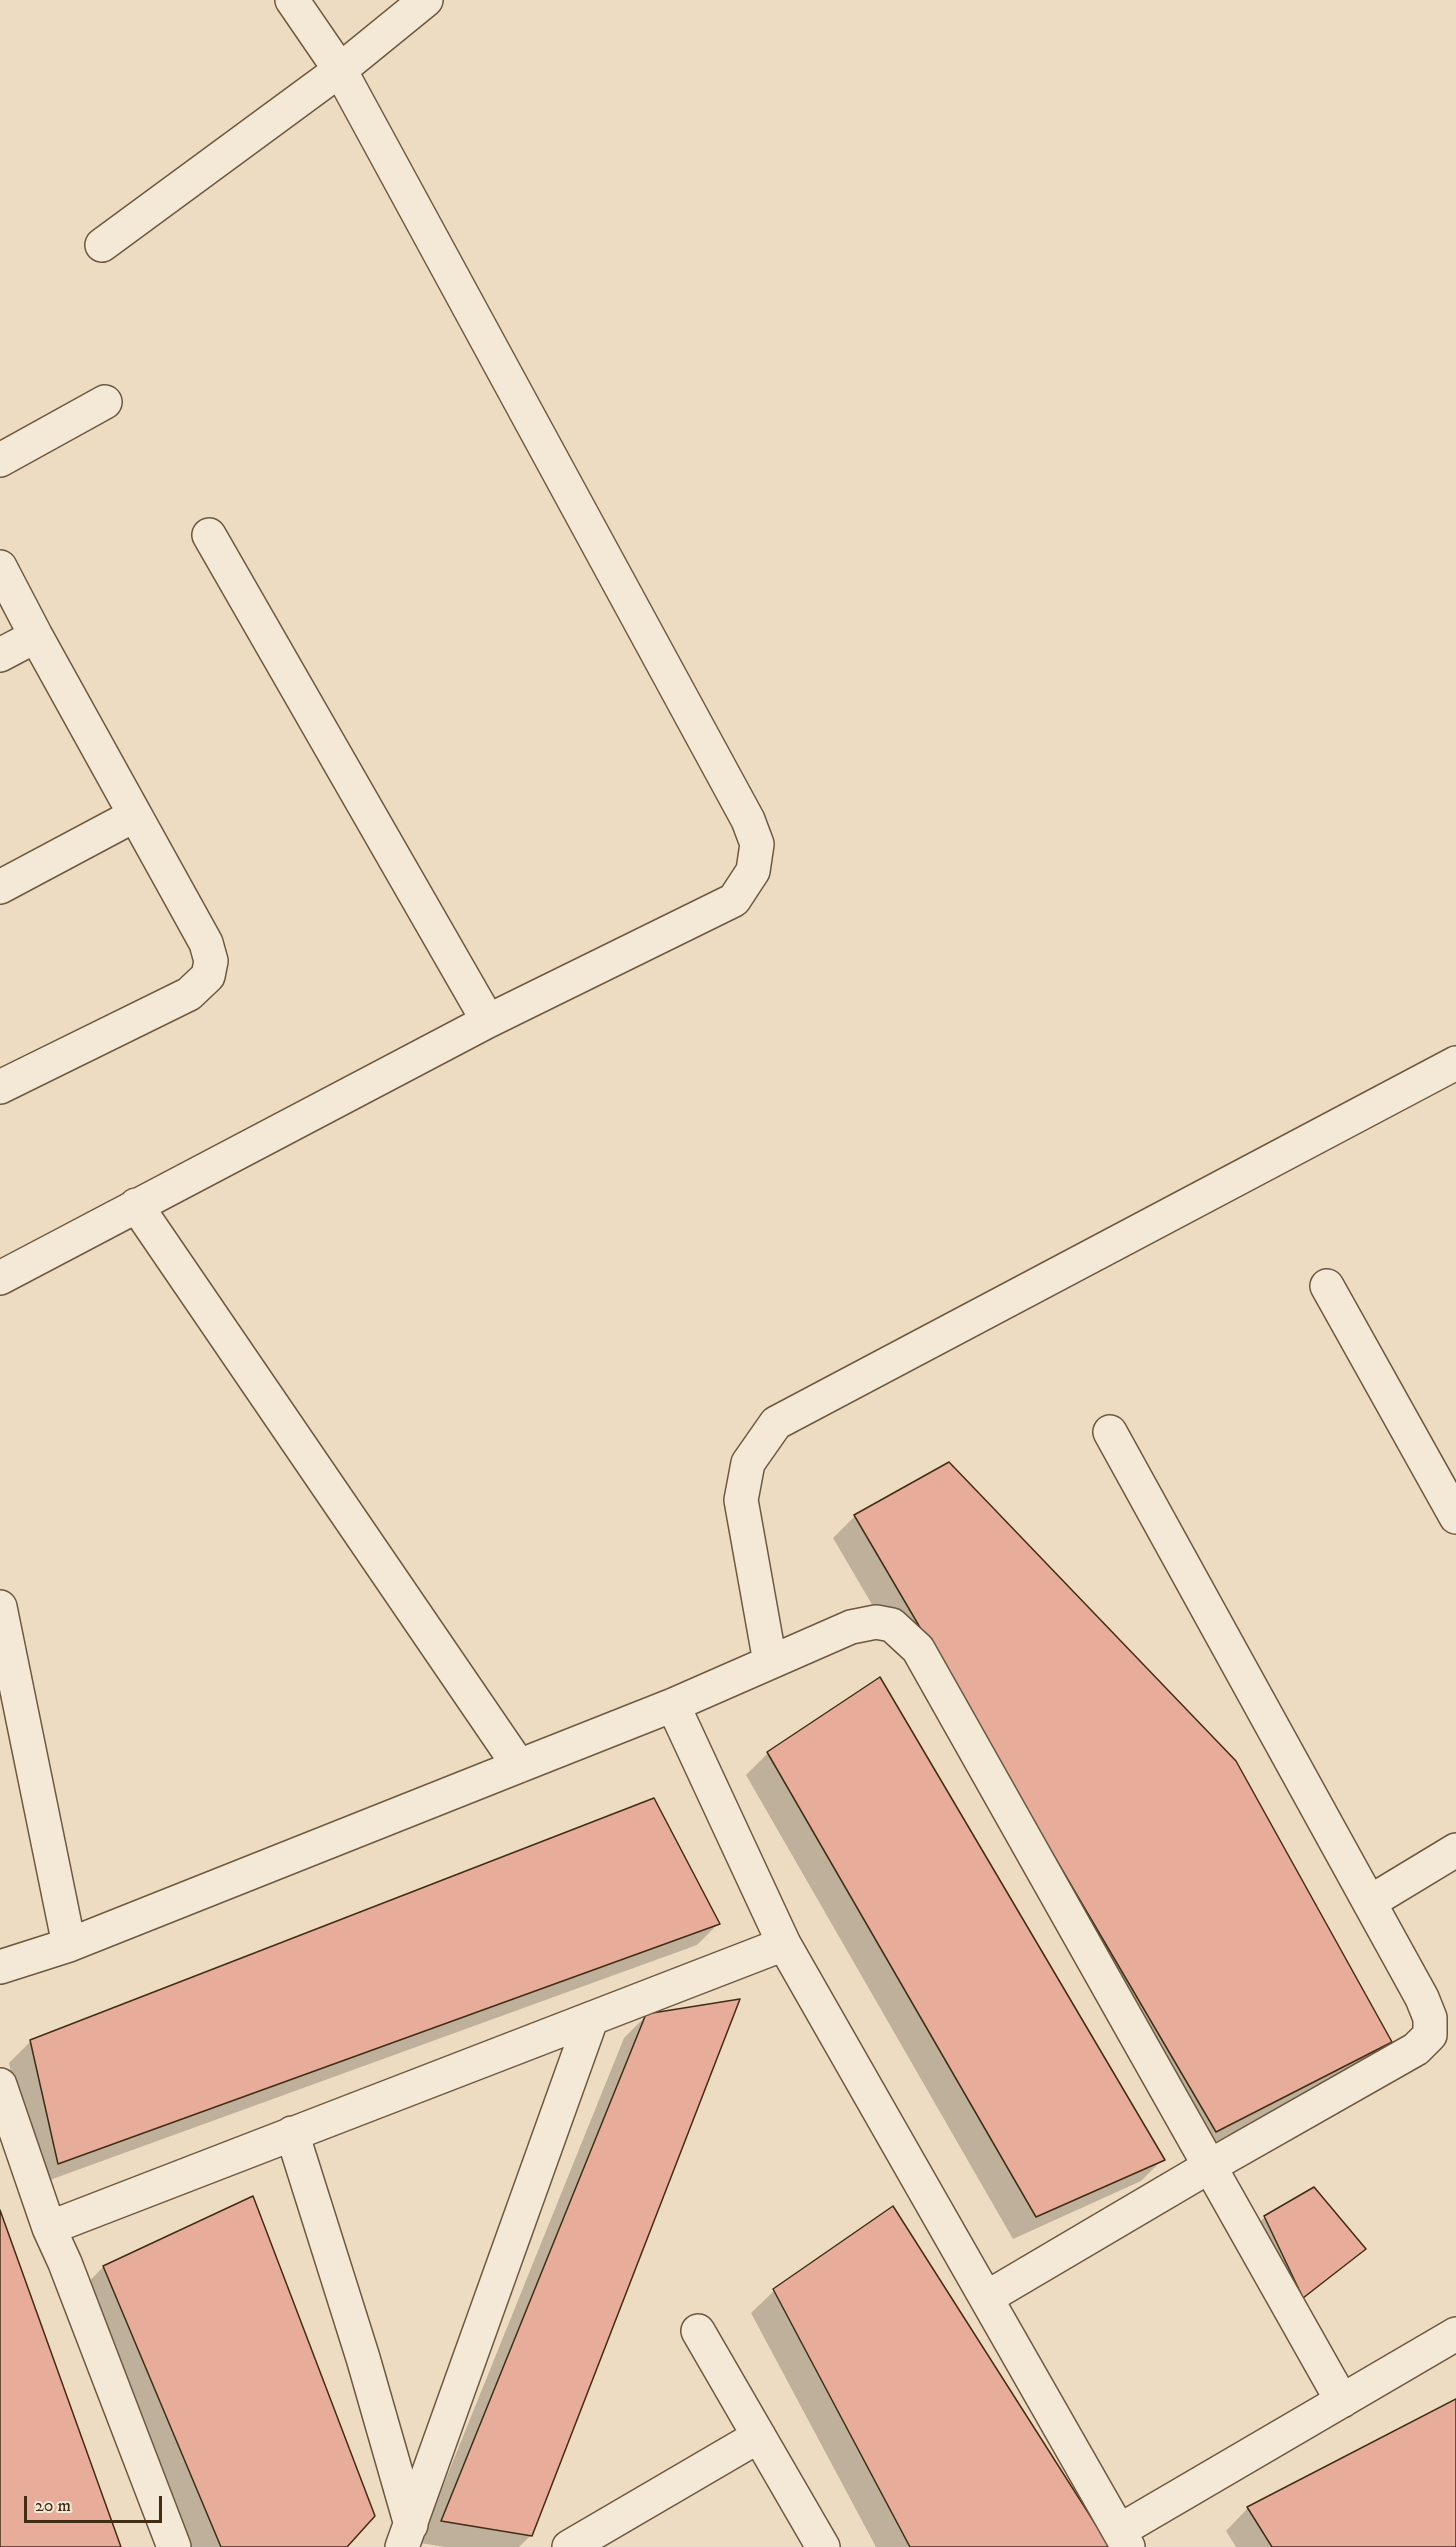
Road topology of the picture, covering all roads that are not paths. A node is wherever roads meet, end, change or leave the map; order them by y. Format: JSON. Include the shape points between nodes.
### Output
{"nodes":[{"id":1,"x":292,"y":0,"type":"edge"},
{"id":2,"x":426,"y":0,"type":"edge"},
{"id":3,"x":340,"y":70,"type":"junction"},
{"id":4,"x":102,"y":245,"type":"dead end"},
{"id":5,"x":105,"y":402,"type":"dead end"},
{"id":6,"x":0,"y":460,"type":"edge"},
{"id":7,"x":209,"y":535,"type":"dead end"},
{"id":8,"x":0,"y":567,"type":"edge"},
{"id":9,"x":36,"y":636,"type":"junction"},
{"id":10,"x":0,"y":655,"type":"edge"},
{"id":11,"x":135,"y":815,"type":"junction"},
{"id":12,"x":0,"y":887,"type":"edge"},
{"id":13,"x":488,"y":1021,"type":"junction"},
{"id":14,"x":1456,"y":1063,"type":"edge"},
{"id":15,"x":0,"y":1087,"type":"edge"},
{"id":16,"x":136,"y":1205,"type":"junction"},
{"id":17,"x":0,"y":1278,"type":"edge"},
{"id":18,"x":1327,"y":1286,"type":"dead end"},
{"id":19,"x":1110,"y":1432,"type":"dead end"},
{"id":20,"x":1456,"y":1517,"type":"edge"},
{"id":21,"x":0,"y":1606,"type":"edge"},
{"id":22,"x":770,"y":1662,"type":"junction"},
{"id":23,"x":673,"y":1705,"type":"junction"},
{"id":24,"x":519,"y":1767,"type":"junction"},
{"id":25,"x":1456,"y":1850,"type":"edge"},
{"id":26,"x":1370,"y":1902,"type":"junction"},
{"id":27,"x":784,"y":1944,"type":"junction"},
{"id":28,"x":69,"y":1945,"type":"junction"},
{"id":29,"x":0,"y":1967,"type":"edge"},
{"id":30,"x":591,"y":2020,"type":"junction"},
{"id":31,"x":0,"y":2085,"type":"edge"},
{"id":32,"x":292,"y":2133,"type":"junction"},
{"id":33,"x":1210,"y":2166,"type":"junction"},
{"id":34,"x":49,"y":2228,"type":"junction"},
{"id":35,"x":986,"y":2298,"type":"junction"},
{"id":36,"x":698,"y":2331,"type":"dead end"},
{"id":37,"x":1456,"y":2334,"type":"edge"},
{"id":38,"x":1342,"y":2400,"type":"junction"},
{"id":39,"x":759,"y":2436,"type":"junction"},
{"id":40,"x":406,"y":2536,"type":"edge"},
{"id":41,"x":1123,"y":2539,"type":"edge"},
{"id":42,"x":174,"y":2547,"type":"edge"},
{"id":43,"x":569,"y":2547,"type":"edge"},
{"id":44,"x":823,"y":2547,"type":"edge"}],
"edges":[{"from":1,"to":3,"type":"street"},
{"from":2,"to":3,"type":"street"},
{"from":3,"to":4,"type":"street"},
{"from":3,"to":13,"type":"street","via":[[748,820],[757,844],[753,870],[734,900]]},
{"from":5,"to":6,"type":"street"},
{"from":7,"to":13,"type":"street"},
{"from":8,"to":9,"type":"street"},
{"from":9,"to":10,"type":"street"},
{"from":9,"to":11,"type":"street"},
{"from":11,"to":12,"type":"street"},
{"from":11,"to":15,"type":"street","via":[[206,943],[212,961],[208,976],[189,994]]},
{"from":13,"to":16,"type":"street"},
{"from":14,"to":22,"type":"street","via":[[776,1423],[748,1463],[741,1500]]},
{"from":16,"to":17,"type":"street"},
{"from":16,"to":24,"type":"street"},
{"from":18,"to":20,"type":"street"},
{"from":19,"to":26,"type":"street"},
{"from":21,"to":28,"type":"street"},
{"from":22,"to":23,"type":"street"},
{"from":22,"to":33,"type":"street","via":[[851,1627],[876,1622],[892,1625],[918,1648]]},
{"from":23,"to":24,"type":"street"},
{"from":23,"to":27,"type":"street"},
{"from":24,"to":28,"type":"street"},
{"from":25,"to":26,"type":"street"},
{"from":26,"to":33,"type":"street","via":[[1422,1998],[1430,2018],[1430,2035],[1416,2049]]},
{"from":27,"to":30,"type":"street"},
{"from":27,"to":35,"type":"street"},
{"from":28,"to":29,"type":"street"},
{"from":30,"to":32,"type":"street"},
{"from":30,"to":40,"type":"street"},
{"from":31,"to":34,"type":"street"},
{"from":32,"to":34,"type":"street"},
{"from":32,"to":40,"type":"street","via":[[363,2358]]},
{"from":33,"to":35,"type":"street"},
{"from":33,"to":38,"type":"street"},
{"from":34,"to":42,"type":"street"},
{"from":35,"to":41,"type":"street"},
{"from":36,"to":39,"type":"street"},
{"from":37,"to":38,"type":"street"},
{"from":38,"to":41,"type":"street"},
{"from":39,"to":43,"type":"street"},
{"from":39,"to":44,"type":"street"}]}
